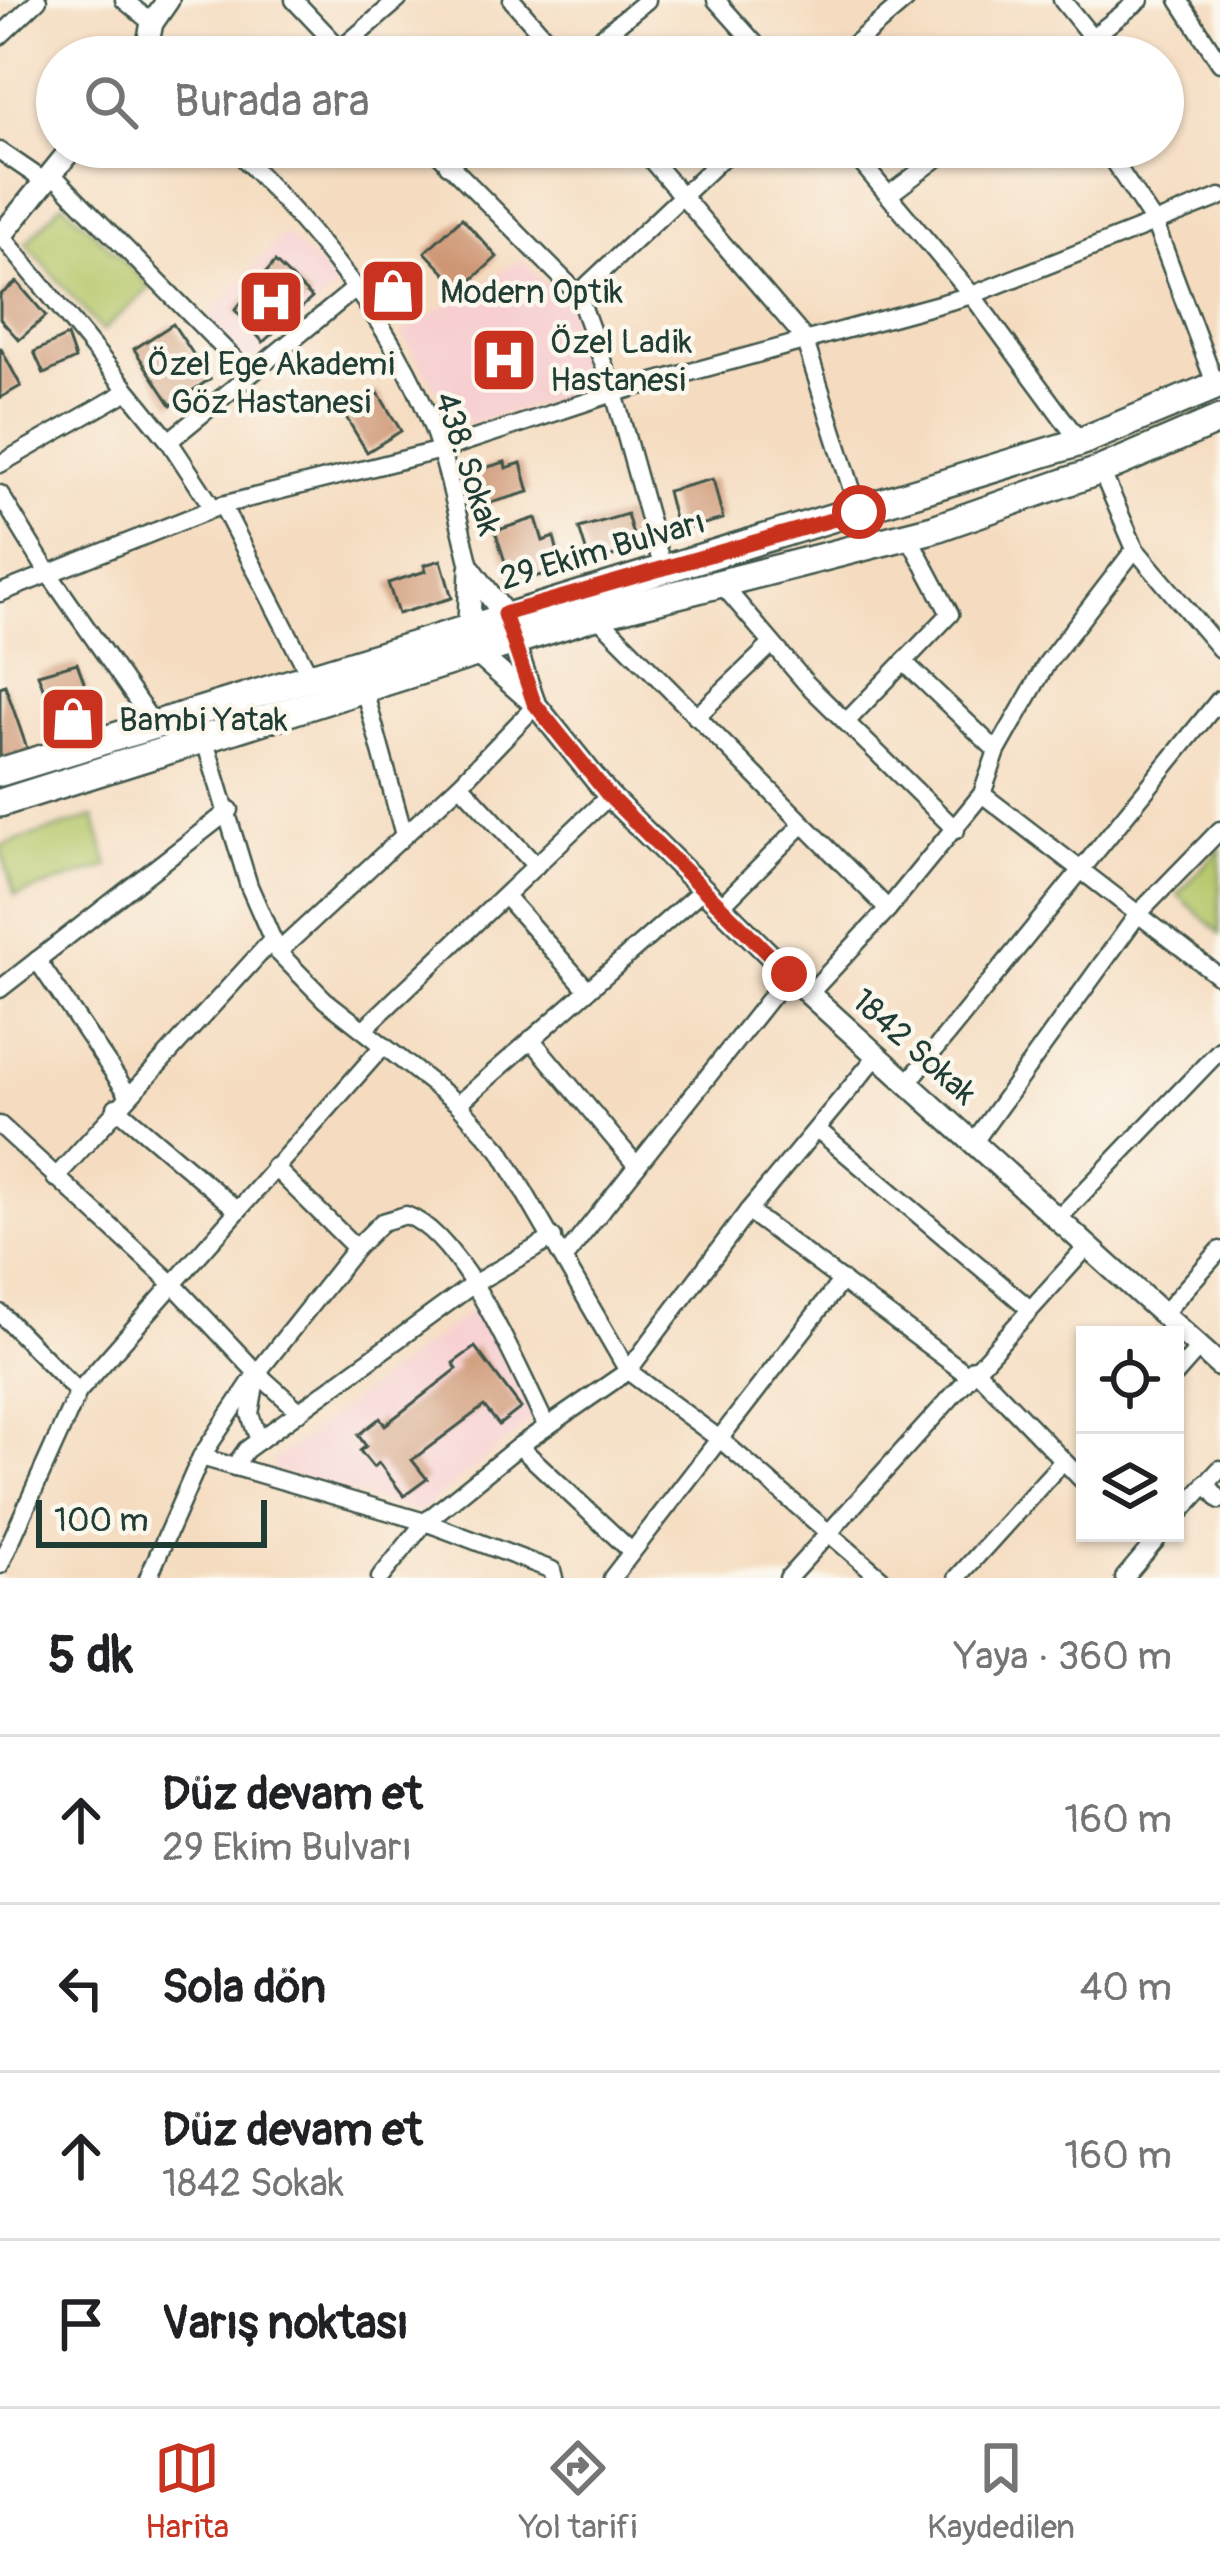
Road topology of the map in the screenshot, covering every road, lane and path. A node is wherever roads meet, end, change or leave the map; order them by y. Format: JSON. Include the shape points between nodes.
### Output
{"nodes":[{"id":1,"x":38,"y":0,"type":"edge"},
{"id":2,"x":124,"y":0,"type":"edge"},
{"id":3,"x":168,"y":0,"type":"edge"},
{"id":4,"x":294,"y":0,"type":"edge"},
{"id":5,"x":398,"y":0,"type":"edge"},
{"id":6,"x":512,"y":0,"type":"edge"},
{"id":7,"x":647,"y":0,"type":"edge"},
{"id":8,"x":716,"y":0,"type":"edge"},
{"id":9,"x":1062,"y":0,"type":"edge"},
{"id":10,"x":1140,"y":0,"type":"edge"},
{"id":11,"x":1179,"y":0,"type":"edge"},
{"id":12,"x":895,"y":3,"type":"edge"},
{"id":13,"x":152,"y":22,"type":"junction"},
{"id":14,"x":0,"y":36,"type":"edge"},
{"id":15,"x":149,"y":36,"type":"edge"},
{"id":16,"x":328,"y":36,"type":"edge"},
{"id":17,"x":364,"y":36,"type":"edge"},
{"id":18,"x":544,"y":36,"type":"edge"},
{"id":19,"x":603,"y":36,"type":"edge"},
{"id":20,"x":748,"y":36,"type":"edge"},
{"id":21,"x":861,"y":36,"type":"edge"},
{"id":22,"x":1091,"y":36,"type":"joint"},
{"id":23,"x":1220,"y":63,"type":"edge"},
{"id":24,"x":0,"y":151,"type":"edge"},
{"id":25,"x":56,"y":168,"type":"edge"},
{"id":26,"x":256,"y":168,"type":"edge"},
{"id":27,"x":451,"y":168,"type":"edge"},
{"id":28,"x":658,"y":168,"type":"edge"},
{"id":29,"x":709,"y":168,"type":"edge"},
{"id":30,"x":867,"y":168,"type":"edge"},
{"id":31,"x":924,"y":168,"type":"edge"},
{"id":32,"x":1118,"y":168,"type":"edge"},
{"id":33,"x":48,"y":177,"type":"junction"},
{"id":34,"x":680,"y":193,"type":"junction"},
{"id":35,"x":890,"y":194,"type":"junction"},
{"id":36,"x":1220,"y":196,"type":"edge"},
{"id":37,"x":1155,"y":224,"type":"junction"},
{"id":38,"x":1,"y":236,"type":"edge"},
{"id":39,"x":356,"y":288,"type":"junction"},
{"id":40,"x":578,"y":294,"type":"junction"},
{"id":41,"x":972,"y":295,"type":"junction"},
{"id":42,"x":804,"y":338,"type":"junction"},
{"id":43,"x":248,"y":373,"type":"junction"},
{"id":44,"x":1218,"y":385,"type":"edge"},
{"id":45,"x":126,"y":392,"type":"junction"},
{"id":46,"x":614,"y":393,"type":"junction"},
{"id":47,"x":1217,"y":427,"type":"edge"},
{"id":48,"x":169,"y":441,"type":"junction"},
{"id":49,"x":1080,"y":442,"type":"junction"},
{"id":50,"x":441,"y":450,"type":"junction"},
{"id":51,"x":0,"y":464,"type":"edge"},
{"id":52,"x":1101,"y":470,"type":"junction"},
{"id":53,"x":0,"y":494,"type":"edge"},
{"id":54,"x":218,"y":506,"type":"junction"},
{"id":55,"x":859,"y":512,"type":"junction"},
{"id":56,"x":908,"y":535,"type":"junction"},
{"id":57,"x":1135,"y":549,"type":"junction"},
{"id":58,"x":663,"y":568,"type":"junction"},
{"id":59,"x":471,"y":570,"type":"junction"},
{"id":60,"x":47,"y":572,"type":"junction"},
{"id":61,"x":719,"y":581,"type":"junction"},
{"id":62,"x":0,"y":593,"type":"edge"},
{"id":63,"x":504,"y":614,"type":"junction"},
{"id":64,"x":596,"y":614,"type":"junction"},
{"id":65,"x":469,"y":625,"type":"junction"},
{"id":66,"x":514,"y":643,"type":"junction"},
{"id":67,"x":772,"y":644,"type":"junction"},
{"id":68,"x":1220,"y":649,"type":"edge"},
{"id":69,"x":478,"y":654,"type":"junction"},
{"id":70,"x":904,"y":662,"type":"junction"},
{"id":71,"x":311,"y":678,"type":"junction"},
{"id":72,"x":364,"y":689,"type":"junction"},
{"id":73,"x":1220,"y":698,"type":"edge"},
{"id":74,"x":535,"y":704,"type":"junction"},
{"id":75,"x":696,"y":717,"type":"junction"},
{"id":76,"x":846,"y":722,"type":"junction"},
{"id":77,"x":155,"y":726,"type":"junction"},
{"id":78,"x":204,"y":738,"type":"junction"},
{"id":79,"x":997,"y":751,"type":"junction"},
{"id":80,"x":0,"y":772,"type":"edge"},
{"id":81,"x":460,"y":784,"type":"junction"},
{"id":82,"x":982,"y":794,"type":"junction"},
{"id":83,"x":609,"y":796,"type":"junction"},
{"id":84,"x":0,"y":803,"type":"edge"},
{"id":85,"x":230,"y":810,"type":"junction"},
{"id":86,"x":801,"y":826,"type":"junction"},
{"id":87,"x":956,"y":830,"type":"junction"},
{"id":88,"x":1220,"y":830,"type":"edge"},
{"id":89,"x":404,"y":835,"type":"junction"},
{"id":90,"x":536,"y":866,"type":"junction"},
{"id":91,"x":1082,"y":868,"type":"junction"},
{"id":92,"x":703,"y":890,"type":"junction"},
{"id":93,"x":505,"y":896,"type":"junction"},
{"id":94,"x":721,"y":906,"type":"junction"},
{"id":95,"x":888,"y":909,"type":"junction"},
{"id":96,"x":1138,"y":914,"type":"junction"},
{"id":97,"x":275,"y":946,"type":"junction"},
{"id":98,"x":37,"y":960,"type":"junction"},
{"id":99,"x":789,"y":974,"type":"junction"},
{"id":100,"x":1220,"y":977,"type":"edge"},
{"id":101,"x":0,"y":988,"type":"edge"},
{"id":102,"x":588,"y":990,"type":"junction"},
{"id":103,"x":809,"y":994,"type":"junction"},
{"id":104,"x":366,"y":1027,"type":"junction"},
{"id":105,"x":531,"y":1040,"type":"junction"},
{"id":106,"x":382,"y":1046,"type":"junction"},
{"id":107,"x":1220,"y":1050,"type":"edge"},
{"id":108,"x":878,"y":1056,"type":"junction"},
{"id":109,"x":906,"y":1084,"type":"junction"},
{"id":110,"x":122,"y":1101,"type":"junction"},
{"id":111,"x":458,"y":1104,"type":"junction"},
{"id":112,"x":0,"y":1125,"type":"edge"},
{"id":113,"x":817,"y":1129,"type":"junction"},
{"id":114,"x":973,"y":1143,"type":"junction"},
{"id":115,"x":637,"y":1166,"type":"junction"},
{"id":116,"x":274,"y":1167,"type":"junction"},
{"id":117,"x":56,"y":1178,"type":"junction"},
{"id":118,"x":236,"y":1209,"type":"junction"},
{"id":119,"x":748,"y":1211,"type":"junction"},
{"id":120,"x":1056,"y":1221,"type":"junction"},
{"id":121,"x":553,"y":1238,"type":"junction"},
{"id":122,"x":356,"y":1248,"type":"junction"},
{"id":123,"x":1086,"y":1248,"type":"junction"},
{"id":124,"x":1220,"y":1250,"type":"edge"},
{"id":125,"x":564,"y":1258,"type":"junction"},
{"id":126,"x":842,"y":1280,"type":"junction"},
{"id":127,"x":172,"y":1283,"type":"junction"},
{"id":128,"x":475,"y":1283,"type":"junction"},
{"id":129,"x":1030,"y":1309,"type":"junction"},
{"id":130,"x":0,"y":1313,"type":"edge"},
{"id":131,"x":1161,"y":1316,"type":"junction"},
{"id":132,"x":1198,"y":1349,"type":"junction"},
{"id":133,"x":1184,"y":1365,"type":"edge"},
{"id":134,"x":1220,"y":1366,"type":"edge"},
{"id":135,"x":628,"y":1371,"type":"junction"},
{"id":136,"x":971,"y":1371,"type":"junction"},
{"id":137,"x":257,"y":1373,"type":"junction"},
{"id":138,"x":78,"y":1392,"type":"junction"},
{"id":139,"x":299,"y":1411,"type":"junction"},
{"id":140,"x":547,"y":1425,"type":"junction"},
{"id":141,"x":259,"y":1441,"type":"junction"},
{"id":142,"x":722,"y":1441,"type":"junction"},
{"id":143,"x":519,"y":1446,"type":"junction"},
{"id":144,"x":201,"y":1457,"type":"junction"},
{"id":145,"x":1061,"y":1462,"type":"junction"},
{"id":146,"x":234,"y":1467,"type":"junction"},
{"id":147,"x":1220,"y":1469,"type":"edge"},
{"id":148,"x":1076,"y":1474,"type":"edge"},
{"id":149,"x":1206,"y":1484,"type":"junction"},
{"id":150,"x":1220,"y":1500,"type":"edge"},
{"id":151,"x":1184,"y":1508,"type":"edge"},
{"id":152,"x":425,"y":1522,"type":"junction"},
{"id":153,"x":829,"y":1532,"type":"junction"},
{"id":154,"x":1148,"y":1542,"type":"edge"},
{"id":155,"x":631,"y":1551,"type":"junction"},
{"id":156,"x":0,"y":1565,"type":"edge"},
{"id":157,"x":148,"y":1578,"type":"edge"},
{"id":158,"x":380,"y":1578,"type":"edge"},
{"id":159,"x":554,"y":1578,"type":"edge"},
{"id":160,"x":612,"y":1578,"type":"edge"},
{"id":161,"x":788,"y":1578,"type":"edge"},
{"id":162,"x":881,"y":1578,"type":"edge"},
{"id":163,"x":958,"y":1578,"type":"edge"},
{"id":164,"x":1124,"y":1578,"type":"edge"}],
"edges":[{"from":1,"to":14,"type":"street"},
{"from":2,"to":13,"type":"street"},
{"from":3,"to":13,"type":"street"},
{"from":4,"to":16,"type":"street"},
{"from":5,"to":17,"type":"street"},
{"from":6,"to":18,"type":"street"},
{"from":7,"to":19,"type":"street"},
{"from":8,"to":20,"type":"street"},
{"from":9,"to":22,"type":"street"},
{"from":10,"to":22,"type":"street"},
{"from":11,"to":23,"type":"street"},
{"from":12,"to":21,"type":"street"},
{"from":13,"to":15,"type":"street"},
{"from":24,"to":33,"type":"street"},
{"from":25,"to":33,"type":"street"},
{"from":26,"to":39,"type":"street","name":"438. Sokak"},
{"from":27,"to":40,"type":"street"},
{"from":28,"to":34,"type":"street"},
{"from":29,"to":34,"type":"street"},
{"from":30,"to":35,"type":"street"},
{"from":31,"to":35,"type":"street"},
{"from":32,"to":37,"type":"street"},
{"from":33,"to":38,"type":"street"},
{"from":33,"to":43,"type":"street"},
{"from":34,"to":40,"type":"street"},
{"from":34,"to":42,"type":"street"},
{"from":35,"to":41,"type":"street"},
{"from":36,"to":37,"type":"street"},
{"from":37,"to":41,"type":"street"},
{"from":37,"to":44,"type":"street"},
{"from":38,"to":45,"type":"street"},
{"from":39,"to":43,"type":"street"},
{"from":39,"to":50,"type":"street","name":"438. Sokak"},
{"from":40,"to":46,"type":"street"},
{"from":41,"to":42,"type":"street"},
{"from":41,"to":49,"type":"street"},
{"from":42,"to":46,"type":"street"},
{"from":42,"to":55,"type":"street"},
{"from":43,"to":48,"type":"street"},
{"from":44,"to":49,"type":"main road","name":"29 Ekim Bulvarı"},
{"from":45,"to":48,"type":"street"},
{"from":45,"to":51,"type":"street"},
{"from":46,"to":50,"type":"street"},
{"from":46,"to":58,"type":"street"},
{"from":47,"to":52,"type":"main road","name":"29 Ekim Bulvarı"},
{"from":48,"to":54,"type":"street"},
{"from":49,"to":55,"type":"main road","name":"29 Ekim Bulvarı"},
{"from":50,"to":54,"type":"street"},
{"from":50,"to":59,"type":"street","name":"438. Sokak"},
{"from":52,"to":56,"type":"main road","name":"29 Ekim Bulvarı"},
{"from":52,"to":57,"type":"street"},
{"from":53,"to":60,"type":"street"},
{"from":54,"to":60,"type":"street"},
{"from":54,"to":71,"type":"street"},
{"from":55,"to":58,"type":"main road","name":"29 Ekim Bulvarı"},
{"from":56,"to":61,"type":"main road","name":"29 Ekim Bulvarı"},
{"from":56,"to":70,"type":"street","via":[[950,614]]},
{"from":57,"to":68,"type":"street"},
{"from":57,"to":79,"type":"street","via":[[1047,663]]},
{"from":58,"to":63,"type":"main road","name":"29 Ekim Bulvarı"},
{"from":59,"to":63,"type":"street"},
{"from":59,"to":65,"type":"street"},
{"from":60,"to":62,"type":"street"},
{"from":60,"to":77,"type":"street"},
{"from":61,"to":64,"type":"main road","name":"29 Ekim Bulvarı"},
{"from":61,"to":67,"type":"street"},
{"from":63,"to":65,"type":"main road","name":"29 Ekim Bulvarı"},
{"from":63,"to":66,"type":"street"},
{"from":64,"to":66,"type":"main road","name":"29 Ekim Bulvarı"},
{"from":64,"to":75,"type":"street"},
{"from":65,"to":69,"type":"street"},
{"from":65,"to":71,"type":"main road","name":"29 Ekim Bulvarı"},
{"from":66,"to":69,"type":"main road","name":"29 Ekim Bulvarı"},
{"from":66,"to":74,"type":"street"},
{"from":67,"to":75,"type":"street"},
{"from":67,"to":76,"type":"street"},
{"from":69,"to":72,"type":"main road","name":"29 Ekim Bulvarı"},
{"from":69,"to":74,"type":"street"},
{"from":70,"to":76,"type":"street"},
{"from":70,"to":79,"type":"street"},
{"from":71,"to":77,"type":"main road","name":"29 Ekim Bulvarı"},
{"from":72,"to":78,"type":"main road","name":"29 Ekim Bulvarı"},
{"from":72,"to":89,"type":"street"},
{"from":73,"to":91,"type":"street"},
{"from":74,"to":81,"type":"street"},
{"from":74,"to":83,"type":"street","name":"1842 Sokak"},
{"from":75,"to":86,"type":"street"},
{"from":76,"to":87,"type":"street"},
{"from":77,"to":80,"type":"main road","name":"29 Ekim Bulvarı"},
{"from":78,"to":84,"type":"main road","name":"29 Ekim Bulvarı"},
{"from":78,"to":85,"type":"street"},
{"from":79,"to":82,"type":"street"},
{"from":81,"to":89,"type":"street"},
{"from":81,"to":90,"type":"street"},
{"from":82,"to":87,"type":"street"},
{"from":82,"to":91,"type":"street"},
{"from":83,"to":90,"type":"street"},
{"from":83,"to":92,"type":"street","name":"1842 Sokak"},
{"from":85,"to":97,"type":"street"},
{"from":85,"to":98,"type":"street"},
{"from":86,"to":94,"type":"street"},
{"from":86,"to":95,"type":"street"},
{"from":87,"to":95,"type":"street"},
{"from":88,"to":96,"type":"street"},
{"from":89,"to":97,"type":"street"},
{"from":90,"to":93,"type":"street"},
{"from":91,"to":96,"type":"street"},
{"from":91,"to":109,"type":"street"},
{"from":92,"to":94,"type":"street","name":"1842 Sokak"},
{"from":92,"to":102,"type":"street"},
{"from":93,"to":102,"type":"street"},
{"from":93,"to":104,"type":"street"},
{"from":94,"to":99,"type":"street","name":"1842 Sokak"},
{"from":95,"to":103,"type":"street"},
{"from":96,"to":100,"type":"street"},
{"from":96,"to":114,"type":"street"},
{"from":97,"to":104,"type":"street","via":[[325,1000]]},
{"from":97,"to":110,"type":"street"},
{"from":98,"to":101,"type":"street"},
{"from":98,"to":110,"type":"street"},
{"from":99,"to":103,"type":"street","name":"1842 Sokak"},
{"from":99,"to":115,"type":"street"},
{"from":102,"to":105,"type":"street"},
{"from":103,"to":108,"type":"street","name":"1842 Sokak"},
{"from":104,"to":106,"type":"street"},
{"from":105,"to":111,"type":"street"},
{"from":105,"to":115,"type":"street"},
{"from":106,"to":111,"type":"street"},
{"from":106,"to":116,"type":"street"},
{"from":107,"to":120,"type":"street"},
{"from":108,"to":109,"type":"street","name":"1842 Sokak"},
{"from":108,"to":113,"type":"street"},
{"from":109,"to":114,"type":"street","name":"1842 Sokak"},
{"from":110,"to":117,"type":"street"},
{"from":110,"to":118,"type":"street"},
{"from":111,"to":121,"type":"street","via":[[500,1150]]},
{"from":112,"to":117,"type":"street"},
{"from":113,"to":119,"type":"street"},
{"from":113,"to":129,"type":"street"},
{"from":114,"to":120,"type":"street","name":"1842 Sokak"},
{"from":115,"to":125,"type":"street"},
{"from":116,"to":118,"type":"street"},
{"from":116,"to":122,"type":"street"},
{"from":117,"to":127,"type":"street"},
{"from":118,"to":127,"type":"street"},
{"from":119,"to":126,"type":"street"},
{"from":119,"to":135,"type":"street"},
{"from":120,"to":123,"type":"street","name":"1842 Sokak"},
{"from":121,"to":125,"type":"street"},
{"from":121,"to":128,"type":"street"},
{"from":122,"to":128,"type":"street","via":[[382,1222],[406,1215]]},
{"from":122,"to":137,"type":"street"},
{"from":123,"to":129,"type":"street"},
{"from":123,"to":131,"type":"street","name":"1842 Sokak"},
{"from":124,"to":131,"type":"street"},
{"from":125,"to":135,"type":"street"},
{"from":126,"to":136,"type":"street"},
{"from":126,"to":142,"type":"street"},
{"from":127,"to":137,"type":"street"},
{"from":127,"to":138,"type":"street"},
{"from":128,"to":139,"type":"street"},
{"from":128,"to":140,"type":"street"},
{"from":129,"to":136,"type":"street"},
{"from":130,"to":138,"type":"street"},
{"from":131,"to":132,"type":"street","name":"1842 Sokak"},
{"from":132,"to":133,"type":"street"},
{"from":132,"to":134,"type":"street","name":"1842 Sokak"},
{"from":135,"to":140,"type":"street"},
{"from":135,"to":142,"type":"street"},
{"from":136,"to":145,"type":"street"},
{"from":136,"to":153,"type":"street"},
{"from":137,"to":139,"type":"street"},
{"from":137,"to":141,"type":"street","via":[[250,1414]]},
{"from":137,"to":144,"type":"street"},
{"from":138,"to":156,"type":"street"},
{"from":139,"to":141,"type":"street"},
{"from":140,"to":143,"type":"street"},
{"from":141,"to":146,"type":"street"},
{"from":142,"to":153,"type":"street"},
{"from":142,"to":155,"type":"street"},
{"from":143,"to":152,"type":"street"},
{"from":143,"to":155,"type":"street"},
{"from":144,"to":146,"type":"street"},
{"from":144,"to":157,"type":"street"},
{"from":145,"to":148,"type":"street"},
{"from":145,"to":163,"type":"street"},
{"from":146,"to":152,"type":"street"},
{"from":147,"to":149,"type":"street"},
{"from":149,"to":150,"type":"street"},
{"from":149,"to":151,"type":"street"},
{"from":152,"to":158,"type":"street"},
{"from":152,"to":159,"type":"street","via":[[552,1570]]},
{"from":153,"to":161,"type":"street"},
{"from":153,"to":162,"type":"street"},
{"from":154,"to":164,"type":"street"},
{"from":155,"to":160,"type":"street"}]}
